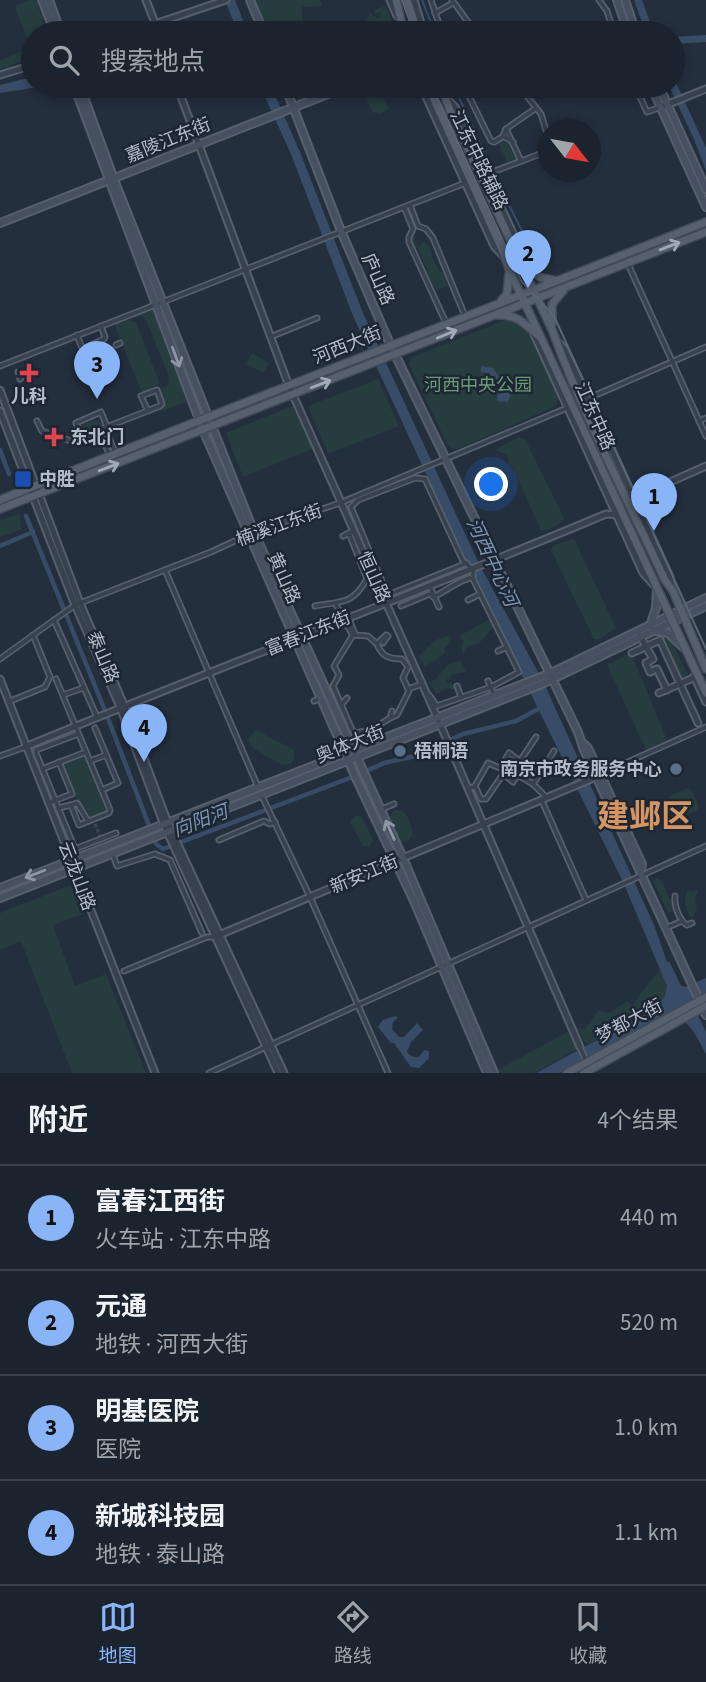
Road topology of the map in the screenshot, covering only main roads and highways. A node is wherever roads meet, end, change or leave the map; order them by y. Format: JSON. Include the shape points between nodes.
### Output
{"nodes":[{"id":1,"x":42,"y":0,"type":"edge"},
{"id":2,"x":49,"y":0,"type":"edge"},
{"id":3,"x":250,"y":0,"type":"edge"},
{"id":4,"x":396,"y":0,"type":"edge"},
{"id":5,"x":407,"y":0,"type":"edge"},
{"id":6,"x":617,"y":0,"type":"edge"},
{"id":7,"x":625,"y":0,"type":"edge"},
{"id":8,"x":50,"y":21,"type":"edge"},
{"id":9,"x":57,"y":21,"type":"edge"},
{"id":10,"x":259,"y":21,"type":"edge"},
{"id":11,"x":400,"y":21,"type":"edge"},
{"id":12,"x":414,"y":21,"type":"edge"},
{"id":13,"x":624,"y":21,"type":"edge"},
{"id":14,"x":632,"y":21,"type":"edge"},
{"id":15,"x":79,"y":98,"type":"edge"},
{"id":16,"x":84,"y":98,"type":"edge"},
{"id":17,"x":290,"y":98,"type":"edge"},
{"id":18,"x":315,"y":98,"type":"edge"},
{"id":19,"x":433,"y":98,"type":"edge"},
{"id":20,"x":447,"y":98,"type":"edge"},
{"id":21,"x":662,"y":98,"type":"edge"},
{"id":22,"x":665,"y":98,"type":"edge"},
{"id":23,"x":668,"y":105,"type":"junction"},
{"id":24,"x":293,"y":106,"type":"junction"},
{"id":25,"x":110,"y":178,"type":"junction"},
{"id":26,"x":706,"y":189,"type":"edge"},
{"id":27,"x":706,"y":207,"type":"edge"},
{"id":28,"x":706,"y":222,"type":"edge"},
{"id":29,"x":0,"y":223,"type":"edge"},
{"id":30,"x":706,"y":232,"type":"edge"},
{"id":31,"x":521,"y":263,"type":"junction"},
{"id":32,"x":509,"y":270,"type":"junction"},
{"id":33,"x":558,"y":281,"type":"junction"},
{"id":34,"x":568,"y":286,"type":"junction"},
{"id":35,"x":536,"y":295,"type":"junction"},
{"id":36,"x":524,"y":299,"type":"junction"},
{"id":37,"x":160,"y":303,"type":"junction"},
{"id":38,"x":498,"y":304,"type":"junction"},
{"id":39,"x":493,"y":315,"type":"junction"},
{"id":40,"x":555,"y":336,"type":"junction"},
{"id":41,"x":543,"y":339,"type":"junction"},
{"id":42,"x":390,"y":344,"type":"junction"},
{"id":43,"x":396,"y":355,"type":"junction"},
{"id":44,"x":209,"y":418,"type":"junction"},
{"id":45,"x":201,"y":426,"type":"junction"},
{"id":46,"x":212,"y":426,"type":"junction"},
{"id":47,"x":0,"y":500,"type":"edge"},
{"id":48,"x":0,"y":509,"type":"edge"},
{"id":49,"x":252,"y":534,"type":"junction"},
{"id":50,"x":657,"y":587,"type":"junction"},
{"id":51,"x":706,"y":598,"type":"edge"},
{"id":52,"x":706,"y":606,"type":"edge"},
{"id":53,"x":682,"y":613,"type":"junction"},
{"id":54,"x":670,"y":617,"type":"junction"},
{"id":55,"x":652,"y":626,"type":"junction"},
{"id":56,"x":297,"y":637,"type":"junction"},
{"id":57,"x":683,"y":647,"type":"junction"},
{"id":58,"x":706,"y":668,"type":"edge"},
{"id":59,"x":551,"y":677,"type":"junction"},
{"id":60,"x":527,"y":686,"type":"junction"},
{"id":61,"x":706,"y":693,"type":"edge"},
{"id":62,"x":438,"y":720,"type":"junction"},
{"id":63,"x":354,"y":754,"type":"junction"},
{"id":64,"x":346,"y":756,"type":"junction"},
{"id":65,"x":136,"y":840,"type":"junction"},
{"id":66,"x":0,"y":888,"type":"edge"},
{"id":67,"x":0,"y":898,"type":"edge"},
{"id":68,"x":445,"y":964,"type":"junction"},
{"id":69,"x":702,"y":1004,"type":"edge"},
{"id":70,"x":681,"y":1015,"type":"junction"},
{"id":71,"x":487,"y":1073,"type":"edge"},
{"id":72,"x":494,"y":1073,"type":"edge"},
{"id":73,"x":567,"y":1073,"type":"edge"},
{"id":74,"x":584,"y":1073,"type":"edge"}],
"edges":[{"from":1,"to":8,"type":"main road"},
{"from":2,"to":9,"type":"main road"},
{"from":3,"to":10,"type":"main road"},
{"from":4,"to":11,"type":"main road"},
{"from":5,"to":12,"type":"main road"},
{"from":6,"to":13,"type":"main road"},
{"from":7,"to":14,"type":"main road"},
{"from":15,"to":25,"type":"main road","name":"黄山路"},
{"from":16,"to":25,"type":"main road","name":"黄山路"},
{"from":17,"to":24,"type":"main road","name":"庐山路"},
{"from":18,"to":24,"type":"main road","name":"嘉陵江东街"},
{"from":19,"to":32,"type":"main road","name":"江东中路"},
{"from":20,"to":31,"type":"main road","name":"江东中路"},
{"from":21,"to":23,"type":"main road"},
{"from":22,"to":23,"type":"main road"},
{"from":23,"to":26,"type":"main road"},
{"from":23,"to":27,"type":"main road"},
{"from":24,"to":25,"type":"main road","name":"嘉陵江东街"},
{"from":24,"to":42,"type":"main road","name":"庐山路"},
{"from":25,"to":29,"type":"main road","name":"嘉陵江东街"},
{"from":25,"to":37,"type":"main road","name":"黄山路"},
{"from":28,"to":33,"type":"main road","name":"河西大街"},
{"from":34,"to":30,"type":"main road","name":"河西大街","one_way":true},
{"from":31,"to":33,"type":"main road","via":[[540,277]]},
{"from":31,"to":35,"type":"main road","name":"江东中路"},
{"from":32,"to":36,"type":"main road","name":"江东中路"},
{"from":32,"to":38,"type":"main road","via":[[507,294]]},
{"from":33,"to":35,"type":"main road","name":"河西大街"},
{"from":34,"to":35,"type":"main road","name":"河西大街"},
{"from":34,"to":40,"type":"main road","via":[[552,304]]},
{"from":35,"to":36,"type":"main road","name":"河西大街"},
{"from":35,"to":40,"type":"main road","name":"江东中路"},
{"from":36,"to":38,"type":"main road","name":"河西大街"},
{"from":36,"to":39,"type":"main road","name":"河西大街"},
{"from":36,"to":41,"type":"main road","name":"江东中路"},
{"from":37,"to":44,"type":"main road","name":"黄山路"},
{"from":37,"to":45,"type":"main road","name":"黄山路","one_way":true},
{"from":38,"to":42,"type":"main road","name":"河西大街"},
{"from":39,"to":41,"type":"main road","via":[[516,317]]},
{"from":43,"to":39,"type":"main road","name":"河西大街","one_way":true},
{"from":40,"to":53,"type":"main road","name":"江东中路"},
{"from":41,"to":50,"type":"main road","name":"江东中路"},
{"from":42,"to":43,"type":"main road","name":"庐山路"},
{"from":42,"to":44,"type":"main road","name":"河西大街"},
{"from":46,"to":43,"type":"main road","name":"河西大街","one_way":true},
{"from":43,"to":59,"type":"main road","name":"庐山路"},
{"from":44,"to":45,"type":"main road","name":"河西大街"},
{"from":44,"to":46,"type":"main road","name":"黄山路"},
{"from":45,"to":46,"type":"main road","name":"河西大街"},
{"from":45,"to":47,"type":"main road","name":"河西大街"},
{"from":48,"to":45,"type":"main road","name":"河西大街","one_way":true},
{"from":45,"to":49,"type":"main road","name":"黄山路"},
{"from":46,"to":49,"type":"main road","name":"黄山路"},
{"from":49,"to":56,"type":"main road","name":"黄山路"},
{"from":50,"to":54,"type":"main road","name":"江东中路"},
{"from":50,"to":55,"type":"main road"},
{"from":51,"to":53,"type":"main road","name":"奥体大街"},
{"from":52,"to":53,"type":"main road","name":"奥体大街"},
{"from":53,"to":54,"type":"main road","name":"奥体大街"},
{"from":53,"to":58,"type":"main road","name":"江东中路"},
{"from":54,"to":55,"type":"main road","name":"奥体大街"},
{"from":54,"to":57,"type":"main road","name":"江东中路"},
{"from":55,"to":57,"type":"main road"},
{"from":55,"to":59,"type":"main road","name":"奥体大街"},
{"from":55,"to":59,"type":"main road","name":"奥体大街","via":[[640,636]]},
{"from":56,"to":63,"type":"main road","name":"黄山路"},
{"from":56,"to":64,"type":"main road","name":"黄山路","via":[[317,700]]},
{"from":57,"to":61,"type":"main road","name":"江东中路"},
{"from":59,"to":60,"type":"main road","name":"奥体大街"},
{"from":59,"to":69,"type":"main road","name":"庐山路"},
{"from":60,"to":62,"type":"main road","name":"奥体大街"},
{"from":60,"to":62,"type":"main road","name":"奥体大街"},
{"from":62,"to":63,"type":"main road","name":"奥体大街"},
{"from":63,"to":64,"type":"main road","name":"奥体大街"},
{"from":68,"to":63,"type":"main road","name":"黄山路","one_way":true,"via":[[403,858]]},
{"from":64,"to":65,"type":"main road","name":"奥体大街"},
{"from":64,"to":68,"type":"main road","name":"黄山路"},
{"from":65,"to":66,"type":"main road","name":"奥体大街","one_way":true},
{"from":65,"to":67,"type":"main road","name":"奥体大街"},
{"from":68,"to":71,"type":"main road","name":"黄山路"},
{"from":68,"to":72,"type":"main road","name":"黄山路"},
{"from":69,"to":70,"type":"main road","name":"梦都大街"},
{"from":70,"to":73,"type":"main road","name":"梦都大街"},
{"from":70,"to":74,"type":"main road","name":"梦都大街"}]}
